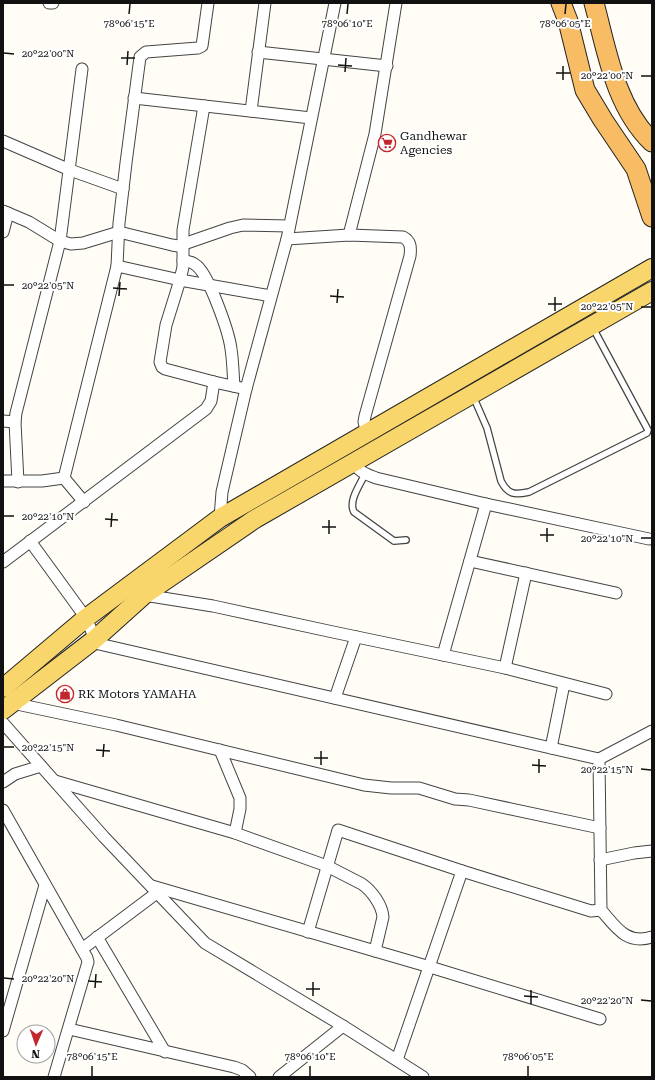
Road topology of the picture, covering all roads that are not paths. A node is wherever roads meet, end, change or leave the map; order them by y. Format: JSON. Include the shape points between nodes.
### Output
{"nodes":[{"id":1,"x":49,"y":3,"type":"edge"},
{"id":2,"x":53,"y":3,"type":"edge"},
{"id":3,"x":208,"y":3,"type":"edge"},
{"id":4,"x":265,"y":3,"type":"edge"},
{"id":5,"x":335,"y":3,"type":"edge"},
{"id":6,"x":396,"y":3,"type":"edge"},
{"id":7,"x":561,"y":3,"type":"edge"},
{"id":8,"x":594,"y":3,"type":"edge"},
{"id":9,"x":258,"y":52,"type":"junction"},
{"id":10,"x":323,"y":60,"type":"junction"},
{"id":11,"x":387,"y":66,"type":"junction"},
{"id":12,"x":82,"y":69,"type":"dead end"},
{"id":13,"x":134,"y":98,"type":"junction"},
{"id":14,"x":204,"y":106,"type":"junction"},
{"id":15,"x":251,"y":111,"type":"junction"},
{"id":16,"x":311,"y":118,"type":"junction"},
{"id":17,"x":3,"y":141,"type":"edge"},
{"id":18,"x":652,"y":142,"type":"edge"},
{"id":19,"x":70,"y":170,"type":"junction"},
{"id":20,"x":644,"y":174,"type":"edge"},
{"id":21,"x":123,"y":188,"type":"junction"},
{"id":22,"x":5,"y":212,"type":"edge"},
{"id":23,"x":652,"y":217,"type":"edge"},
{"id":24,"x":289,"y":226,"type":"junction"},
{"id":25,"x":3,"y":232,"type":"edge"},
{"id":26,"x":118,"y":232,"type":"junction"},
{"id":27,"x":348,"y":235,"type":"junction"},
{"id":28,"x":287,"y":239,"type":"junction"},
{"id":29,"x":60,"y":241,"type":"junction"},
{"id":30,"x":183,"y":245,"type":"junction"},
{"id":31,"x":183,"y":260,"type":"junction"},
{"id":32,"x":117,"y":266,"type":"junction"},
{"id":33,"x":652,"y":268,"type":"edge"},
{"id":34,"x":180,"y":280,"type":"junction"},
{"id":35,"x":210,"y":286,"type":"junction"},
{"id":36,"x":652,"y":291,"type":"edge"},
{"id":37,"x":271,"y":296,"type":"junction"},
{"id":38,"x":592,"y":326,"type":"junction"},
{"id":39,"x":214,"y":382,"type":"junction"},
{"id":40,"x":234,"y":386,"type":"junction"},
{"id":41,"x":246,"y":389,"type":"junction"},
{"id":42,"x":472,"y":394,"type":"junction"},
{"id":43,"x":3,"y":421,"type":"edge"},
{"id":44,"x":15,"y":422,"type":"junction"},
{"id":45,"x":367,"y":434,"type":"junction"},
{"id":46,"x":359,"y":468,"type":"junction"},
{"id":47,"x":64,"y":478,"type":"junction"},
{"id":48,"x":3,"y":481,"type":"edge"},
{"id":49,"x":18,"y":482,"type":"junction"},
{"id":50,"x":84,"y":502,"type":"junction"},
{"id":51,"x":486,"y":504,"type":"junction"},
{"id":52,"x":220,"y":518,"type":"junction"},
{"id":53,"x":649,"y":539,"type":"dead end"},
{"id":54,"x":406,"y":540,"type":"dead end"},
{"id":55,"x":30,"y":541,"type":"junction"},
{"id":56,"x":5,"y":559,"type":"edge"},
{"id":57,"x":470,"y":561,"type":"junction"},
{"id":58,"x":526,"y":573,"type":"junction"},
{"id":59,"x":616,"y":593,"type":"dead end"},
{"id":60,"x":144,"y":595,"type":"junction"},
{"id":61,"x":86,"y":618,"type":"junction"},
{"id":62,"x":356,"y":637,"type":"junction"},
{"id":63,"x":95,"y":639,"type":"junction"},
{"id":64,"x":443,"y":655,"type":"junction"},
{"id":65,"x":505,"y":668,"type":"junction"},
{"id":66,"x":564,"y":684,"type":"junction"},
{"id":67,"x":606,"y":694,"type":"dead end"},
{"id":68,"x":335,"y":698,"type":"junction"},
{"id":69,"x":6,"y":701,"type":"edge"},
{"id":70,"x":3,"y":723,"type":"edge"},
{"id":71,"x":652,"y":731,"type":"edge"},
{"id":72,"x":551,"y":748,"type":"junction"},
{"id":73,"x":220,"y":750,"type":"junction"},
{"id":74,"x":599,"y":759,"type":"junction"},
{"id":75,"x":41,"y":766,"type":"junction"},
{"id":76,"x":55,"y":781,"type":"junction"},
{"id":77,"x":3,"y":782,"type":"edge"},
{"id":78,"x":3,"y":810,"type":"edge"},
{"id":79,"x":600,"y":828,"type":"junction"},
{"id":80,"x":235,"y":833,"type":"junction"},
{"id":81,"x":652,"y":851,"type":"edge"},
{"id":82,"x":600,"y":860,"type":"junction"},
{"id":83,"x":327,"y":866,"type":"junction"},
{"id":84,"x":462,"y":871,"type":"junction"},
{"id":85,"x":45,"y":885,"type":"junction"},
{"id":86,"x":155,"y":889,"type":"junction"},
{"id":87,"x":601,"y":910,"type":"junction"},
{"id":88,"x":308,"y":932,"type":"junction"},
{"id":89,"x":98,"y":937,"type":"junction"},
{"id":90,"x":652,"y":937,"type":"edge"},
{"id":91,"x":82,"y":949,"type":"junction"},
{"id":92,"x":375,"y":951,"type":"junction"},
{"id":93,"x":430,"y":967,"type":"junction"},
{"id":94,"x":600,"y":1019,"type":"dead end"},
{"id":95,"x":343,"y":1026,"type":"junction"},
{"id":96,"x":69,"y":1029,"type":"junction"},
{"id":97,"x":3,"y":1031,"type":"edge"},
{"id":98,"x":165,"y":1052,"type":"junction"},
{"id":99,"x":397,"y":1060,"type":"junction"},
{"id":100,"x":54,"y":1077,"type":"edge"},
{"id":101,"x":250,"y":1077,"type":"edge"},
{"id":102,"x":279,"y":1077,"type":"edge"},
{"id":103,"x":423,"y":1077,"type":"edge"}],
"edges":[{"from":1,"to":2,"type":"street"},
{"from":3,"to":13,"type":"street","via":[[202,46],[143,54],[140,57]]},
{"from":4,"to":9,"type":"street"},
{"from":5,"to":10,"type":"street"},
{"from":6,"to":11,"type":"street"},
{"from":7,"to":20,"type":"highway","via":[[585,90],[603,120]]},
{"from":8,"to":18,"type":"highway","via":[[616,83],[628,109]]},
{"from":9,"to":10,"type":"street"},
{"from":9,"to":15,"type":"street"},
{"from":10,"to":11,"type":"street"},
{"from":10,"to":16,"type":"street"},
{"from":11,"to":27,"type":"street","via":[[375,134]]},
{"from":12,"to":19,"type":"street"},
{"from":13,"to":14,"type":"street"},
{"from":13,"to":21,"type":"street"},
{"from":14,"to":15,"type":"street"},
{"from":14,"to":30,"type":"street","via":[[183,230]]},
{"from":15,"to":16,"type":"street"},
{"from":16,"to":24,"type":"street"},
{"from":17,"to":19,"type":"street"},
{"from":19,"to":21,"type":"street"},
{"from":19,"to":29,"type":"street"},
{"from":20,"to":23,"type":"highway"},
{"from":21,"to":26,"type":"street"},
{"from":22,"to":25,"type":"street"},
{"from":22,"to":29,"type":"street","via":[[29,222]]},
{"from":24,"to":28,"type":"street"},
{"from":24,"to":30,"type":"street","via":[[257,225],[230,228]]},
{"from":26,"to":29,"type":"street","via":[[77,244]]},
{"from":26,"to":30,"type":"street","via":[[172,245]]},
{"from":26,"to":32,"type":"street"},
{"from":27,"to":28,"type":"street"},
{"from":27,"to":45,"type":"street","via":[[403,237],[408,239],[411,250],[365,416]]},
{"from":28,"to":37,"type":"street"},
{"from":29,"to":44,"type":"street"},
{"from":30,"to":31,"type":"street"},
{"from":31,"to":34,"type":"street"},
{"from":31,"to":35,"type":"street","via":[[198,266]]},
{"from":32,"to":34,"type":"street"},
{"from":32,"to":47,"type":"street"},
{"from":33,"to":45,"type":"main road"},
{"from":34,"to":35,"type":"street"},
{"from":34,"to":39,"type":"street","via":[[166,325],[160,362],[165,369]]},
{"from":35,"to":37,"type":"street"},
{"from":35,"to":40,"type":"street","via":[[230,344]]},
{"from":36,"to":38,"type":"main road"},
{"from":37,"to":41,"type":"street"},
{"from":38,"to":42,"type":"main road"},
{"from":38,"to":42,"type":"lane","via":[[648,430],[647,433],[529,492],[515,494],[504,488],[487,428]]},
{"from":39,"to":40,"type":"street"},
{"from":39,"to":50,"type":"street","via":[[211,402],[206,409]]},
{"from":40,"to":41,"type":"street"},
{"from":41,"to":52,"type":"street","via":[[222,492]]},
{"from":42,"to":46,"type":"main road"},
{"from":43,"to":44,"type":"street"},
{"from":44,"to":49,"type":"street"},
{"from":45,"to":52,"type":"main road"},
{"from":46,"to":51,"type":"street"},
{"from":46,"to":54,"type":"lane","via":[[352,502],[354,512],[394,541]]},
{"from":46,"to":60,"type":"main road","via":[[255,519]]},
{"from":47,"to":49,"type":"street"},
{"from":47,"to":50,"type":"street"},
{"from":48,"to":49,"type":"street"},
{"from":50,"to":55,"type":"street"},
{"from":51,"to":53,"type":"street"},
{"from":51,"to":57,"type":"street"},
{"from":52,"to":61,"type":"main road"},
{"from":55,"to":56,"type":"street"},
{"from":55,"to":61,"type":"street"},
{"from":57,"to":58,"type":"street"},
{"from":57,"to":64,"type":"street"},
{"from":58,"to":59,"type":"street"},
{"from":58,"to":65,"type":"street"},
{"from":60,"to":62,"type":"street","via":[[213,606]]},
{"from":60,"to":63,"type":"main road"},
{"from":61,"to":63,"type":"street"},
{"from":61,"to":69,"type":"main road"},
{"from":62,"to":64,"type":"street"},
{"from":62,"to":68,"type":"street"},
{"from":63,"to":68,"type":"street","via":[[106,647]]},
{"from":63,"to":69,"type":"main road"},
{"from":64,"to":65,"type":"street"},
{"from":65,"to":66,"type":"street"},
{"from":66,"to":67,"type":"street"},
{"from":66,"to":72,"type":"street"},
{"from":68,"to":72,"type":"street"},
{"from":69,"to":73,"type":"street"},
{"from":70,"to":75,"type":"street"},
{"from":71,"to":74,"type":"street"},
{"from":72,"to":74,"type":"street"},
{"from":73,"to":79,"type":"street","via":[[364,785],[419,788],[456,799]]},
{"from":73,"to":80,"type":"street","via":[[240,798]]},
{"from":74,"to":79,"type":"street"},
{"from":75,"to":76,"type":"street"},
{"from":75,"to":77,"type":"street","via":[[15,774]]},
{"from":76,"to":80,"type":"street"},
{"from":76,"to":86,"type":"street","via":[[104,837]]},
{"from":78,"to":85,"type":"street"},
{"from":79,"to":82,"type":"street"},
{"from":80,"to":83,"type":"street"},
{"from":81,"to":82,"type":"street","via":[[634,852]]},
{"from":82,"to":87,"type":"street"},
{"from":83,"to":84,"type":"street","via":[[338,830]]},
{"from":83,"to":88,"type":"street"},
{"from":83,"to":92,"type":"street","via":[[367,887],[380,905],[383,917]]},
{"from":84,"to":87,"type":"street","via":[[591,911]]},
{"from":84,"to":93,"type":"street"},
{"from":85,"to":91,"type":"street"},
{"from":85,"to":97,"type":"street"},
{"from":86,"to":88,"type":"street"},
{"from":86,"to":89,"type":"street"},
{"from":86,"to":95,"type":"street","via":[[205,943]]},
{"from":87,"to":90,"type":"street","via":[[628,937]]},
{"from":88,"to":92,"type":"street"},
{"from":89,"to":91,"type":"street"},
{"from":89,"to":98,"type":"street"},
{"from":91,"to":96,"type":"street","via":[[88,962]]},
{"from":92,"to":93,"type":"street"},
{"from":93,"to":94,"type":"street"},
{"from":93,"to":99,"type":"street"},
{"from":95,"to":99,"type":"street"},
{"from":95,"to":102,"type":"street"},
{"from":96,"to":98,"type":"street"},
{"from":96,"to":100,"type":"street"},
{"from":98,"to":101,"type":"street","via":[[234,1067]]},
{"from":99,"to":103,"type":"street"}]}
